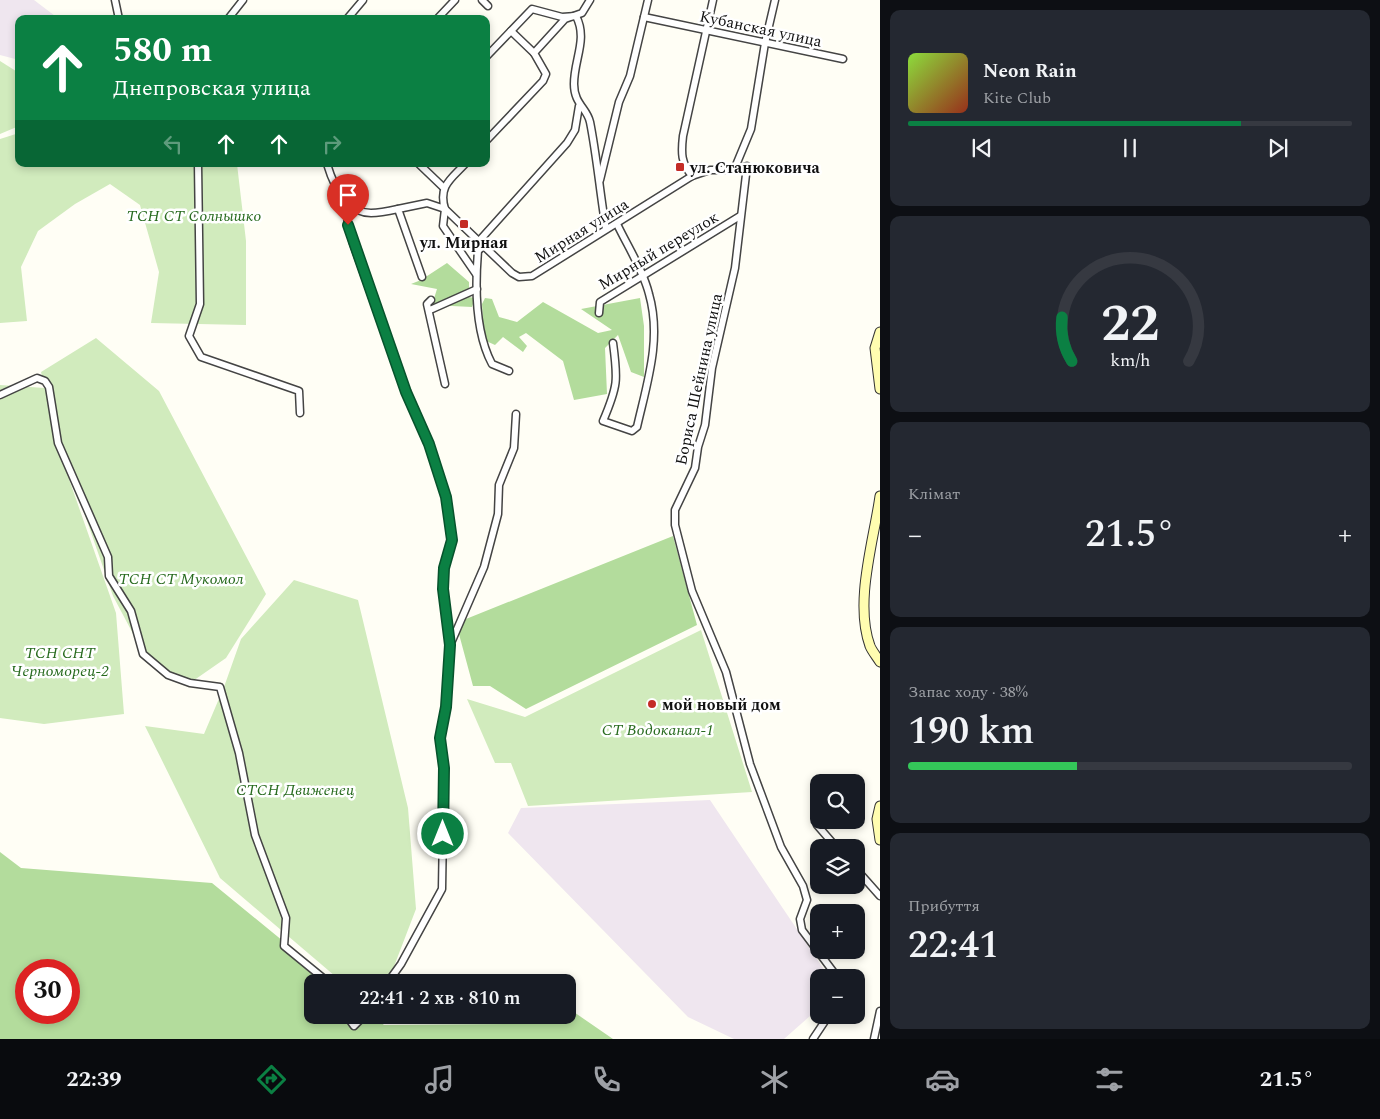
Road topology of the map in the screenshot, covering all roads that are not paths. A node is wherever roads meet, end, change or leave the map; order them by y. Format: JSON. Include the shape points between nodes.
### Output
{"nodes":[{"id":1,"x":115,"y":0,"type":"edge"},
{"id":2,"x":243,"y":0,"type":"edge"},
{"id":3,"x":363,"y":0,"type":"edge"},
{"id":4,"x":454,"y":0,"type":"edge"},
{"id":5,"x":482,"y":0,"type":"edge"},
{"id":6,"x":590,"y":0,"type":"edge"},
{"id":7,"x":648,"y":0,"type":"edge"},
{"id":8,"x":712,"y":0,"type":"edge"},
{"id":9,"x":775,"y":0,"type":"edge"},
{"id":10,"x":488,"y":6,"type":"dead end"},
{"id":11,"x":117,"y":15,"type":"edge"},
{"id":12,"x":231,"y":15,"type":"edge"},
{"id":13,"x":350,"y":15,"type":"edge"},
{"id":14,"x":441,"y":15,"type":"edge"},
{"id":15,"x":576,"y":16,"type":"junction"},
{"id":16,"x":644,"y":17,"type":"junction"},
{"id":17,"x":511,"y":31,"type":"junction"},
{"id":18,"x":706,"y":31,"type":"junction"},
{"id":19,"x":765,"y":43,"type":"junction"},
{"id":20,"x":490,"y":53,"type":"edge"},
{"id":21,"x":534,"y":53,"type":"junction"},
{"id":22,"x":843,"y":59,"type":"dead end"},
{"id":23,"x":579,"y":106,"type":"junction"},
{"id":24,"x":490,"y":138,"type":"edge"},
{"id":25,"x":748,"y":166,"type":"joint"},
{"id":26,"x":198,"y":167,"type":"edge"},
{"id":27,"x":328,"y":167,"type":"edge"},
{"id":28,"x":422,"y":167,"type":"edge"},
{"id":29,"x":462,"y":167,"type":"edge"},
{"id":30,"x":734,"y":170,"type":"junction"},
{"id":31,"x":692,"y":176,"type":"junction"},
{"id":32,"x":599,"y":184,"type":"junction"},
{"id":33,"x":444,"y":188,"type":"junction"},
{"id":34,"x":346,"y":202,"type":"junction"},
{"id":35,"x":398,"y":209,"type":"junction"},
{"id":36,"x":445,"y":209,"type":"junction"},
{"id":37,"x":740,"y":216,"type":"junction"},
{"id":38,"x":617,"y":224,"type":"junction"},
{"id":39,"x":606,"y":229,"type":"junction"},
{"id":40,"x":482,"y":243,"type":"junction"},
{"id":41,"x":476,"y":274,"type":"junction"},
{"id":42,"x":643,"y":275,"type":"junction"},
{"id":43,"x":422,"y":277,"type":"dead end"},
{"id":44,"x":477,"y":289,"type":"junction"},
{"id":45,"x":431,"y":300,"type":"dead end"},
{"id":46,"x":430,"y":310,"type":"junction"},
{"id":47,"x":599,"y":313,"type":"dead end"},
{"id":48,"x":880,"y":332,"type":"edge"},
{"id":49,"x":613,"y":343,"type":"dead end"},
{"id":50,"x":509,"y":371,"type":"dead end"},
{"id":51,"x":445,"y":384,"type":"dead end"},
{"id":52,"x":880,"y":389,"type":"edge"},
{"id":53,"x":0,"y":394,"type":"edge"},
{"id":54,"x":300,"y":413,"type":"dead end"},
{"id":55,"x":516,"y":414,"type":"dead end"},
{"id":56,"x":880,"y":496,"type":"edge"},
{"id":57,"x":450,"y":645,"type":"junction"},
{"id":58,"x":880,"y":662,"type":"edge"},
{"id":59,"x":880,"y":806,"type":"edge"},
{"id":60,"x":820,"y":829,"type":"edge"},
{"id":61,"x":829,"y":839,"type":"edge"},
{"id":62,"x":880,"y":840,"type":"edge"},
{"id":63,"x":865,"y":879,"type":"edge"},
{"id":64,"x":880,"y":896,"type":"edge"},
{"id":65,"x":831,"y":969,"type":"edge"},
{"id":66,"x":318,"y":974,"type":"edge"},
{"id":67,"x":394,"y":974,"type":"edge"},
{"id":68,"x":880,"y":1010,"type":"edge"},
{"id":69,"x":823,"y":1024,"type":"edge"},
{"id":70,"x":813,"y":1039,"type":"edge"},
{"id":71,"x":874,"y":1039,"type":"edge"}],
"edges":[{"from":1,"to":11,"type":"street"},
{"from":2,"to":12,"type":"street"},
{"from":3,"to":13,"type":"street"},
{"from":4,"to":14,"type":"street"},
{"from":5,"to":10,"type":"street"},
{"from":6,"to":15,"type":"street","via":[[582,13]]},
{"from":7,"to":16,"type":"street"},
{"from":8,"to":18,"type":"street"},
{"from":9,"to":19,"type":"street"},
{"from":15,"to":17,"type":"street","via":[[562,17],[532,9]]},
{"from":15,"to":21,"type":"street","via":[[565,19]]},
{"from":15,"to":23,"type":"street","via":[[582,35],[574,85]]},
{"from":16,"to":18,"type":"street","name":"Кубанская улица"},
{"from":16,"to":32,"type":"street"},
{"from":17,"to":20,"type":"street"},
{"from":17,"to":21,"type":"street"},
{"from":18,"to":19,"type":"street","name":"Кубанская улица"},
{"from":18,"to":31,"type":"street","via":[[681,156]]},
{"from":19,"to":22,"type":"street","name":"Кубанская улица"},
{"from":19,"to":30,"type":"street","via":[[751,129]]},
{"from":21,"to":24,"type":"street","via":[[546,74],[544,81]]},
{"from":23,"to":32,"type":"street","via":[[590,119]]},
{"from":23,"to":40,"type":"street","via":[[576,130],[567,143]]},
{"from":25,"to":30,"type":"street","name":"Мирная улица"},
{"from":25,"to":37,"type":"street","name":"Бориса Шейнина улица"},
{"from":26,"to":54,"type":"street","via":[[200,304],[189,336],[201,357],[299,391]]},
{"from":27,"to":34,"type":"street","via":[[335,186]]},
{"from":28,"to":33,"type":"street"},
{"from":29,"to":33,"type":"street"},
{"from":30,"to":31,"type":"street","name":"Мирная улица","via":[[710,170]]},
{"from":31,"to":38,"type":"street","name":"Мирная улица"},
{"from":32,"to":39,"type":"street"},
{"from":33,"to":36,"type":"street","via":[[441,198]]},
{"from":34,"to":35,"type":"street","via":[[356,210],[370,214]]},
{"from":34,"to":57,"type":"street","via":[[353,243],[446,497],[452,540],[444,568],[443,589]]},
{"from":35,"to":36,"type":"street","via":[[427,203]]},
{"from":35,"to":43,"type":"street"},
{"from":36,"to":40,"type":"street","name":"Мирная улица"},
{"from":36,"to":41,"type":"street","via":[[443,226]]},
{"from":37,"to":42,"type":"street","name":"Мирный переулок"},
{"from":37,"to":65,"type":"street","name":"Бориса Шейнина улица","via":[[735,268],[712,368],[705,425],[695,468],[675,510],[675,525],[692,591],[726,672],[750,764],[781,847],[803,886],[807,900],[800,919],[802,930]]},
{"from":38,"to":39,"type":"street","name":"Мирная улица"},
{"from":38,"to":42,"type":"street"},
{"from":39,"to":40,"type":"street","name":"Мирная улица","via":[[532,276],[519,277],[512,273]]},
{"from":40,"to":41,"type":"street"},
{"from":41,"to":44,"type":"street"},
{"from":42,"to":47,"type":"street","name":"Мирный переулок","via":[[600,302]]},
{"from":42,"to":49,"type":"street","via":[[655,327],[654,346],[638,427],[632,431],[603,421],[618,376]]},
{"from":44,"to":46,"type":"street"},
{"from":44,"to":50,"type":"street","via":[[483,348],[492,364]]},
{"from":45,"to":46,"type":"street","via":[[427,304]]},
{"from":46,"to":51,"type":"street"},
{"from":48,"to":52,"type":"main road","via":[[875,348]]},
{"from":53,"to":66,"type":"street","via":[[37,378],[45,381],[49,387],[58,443],[108,557],[109,576],[130,611],[143,654],[168,675],[190,683],[220,687],[239,753],[255,835],[286,918],[284,946]]},
{"from":55,"to":57,"type":"street","via":[[514,448],[499,485],[498,514],[484,567]]},
{"from":56,"to":58,"type":"main road","via":[[866,580],[864,619],[870,646]]},
{"from":57,"to":67,"type":"street","via":[[446,707],[440,738],[444,768],[442,889]]},
{"from":59,"to":62,"type":"main road","via":[[877,820]]},
{"from":60,"to":61,"type":"street"},
{"from":63,"to":64,"type":"street"},
{"from":68,"to":71,"type":"street"},
{"from":69,"to":70,"type":"street"}]}
